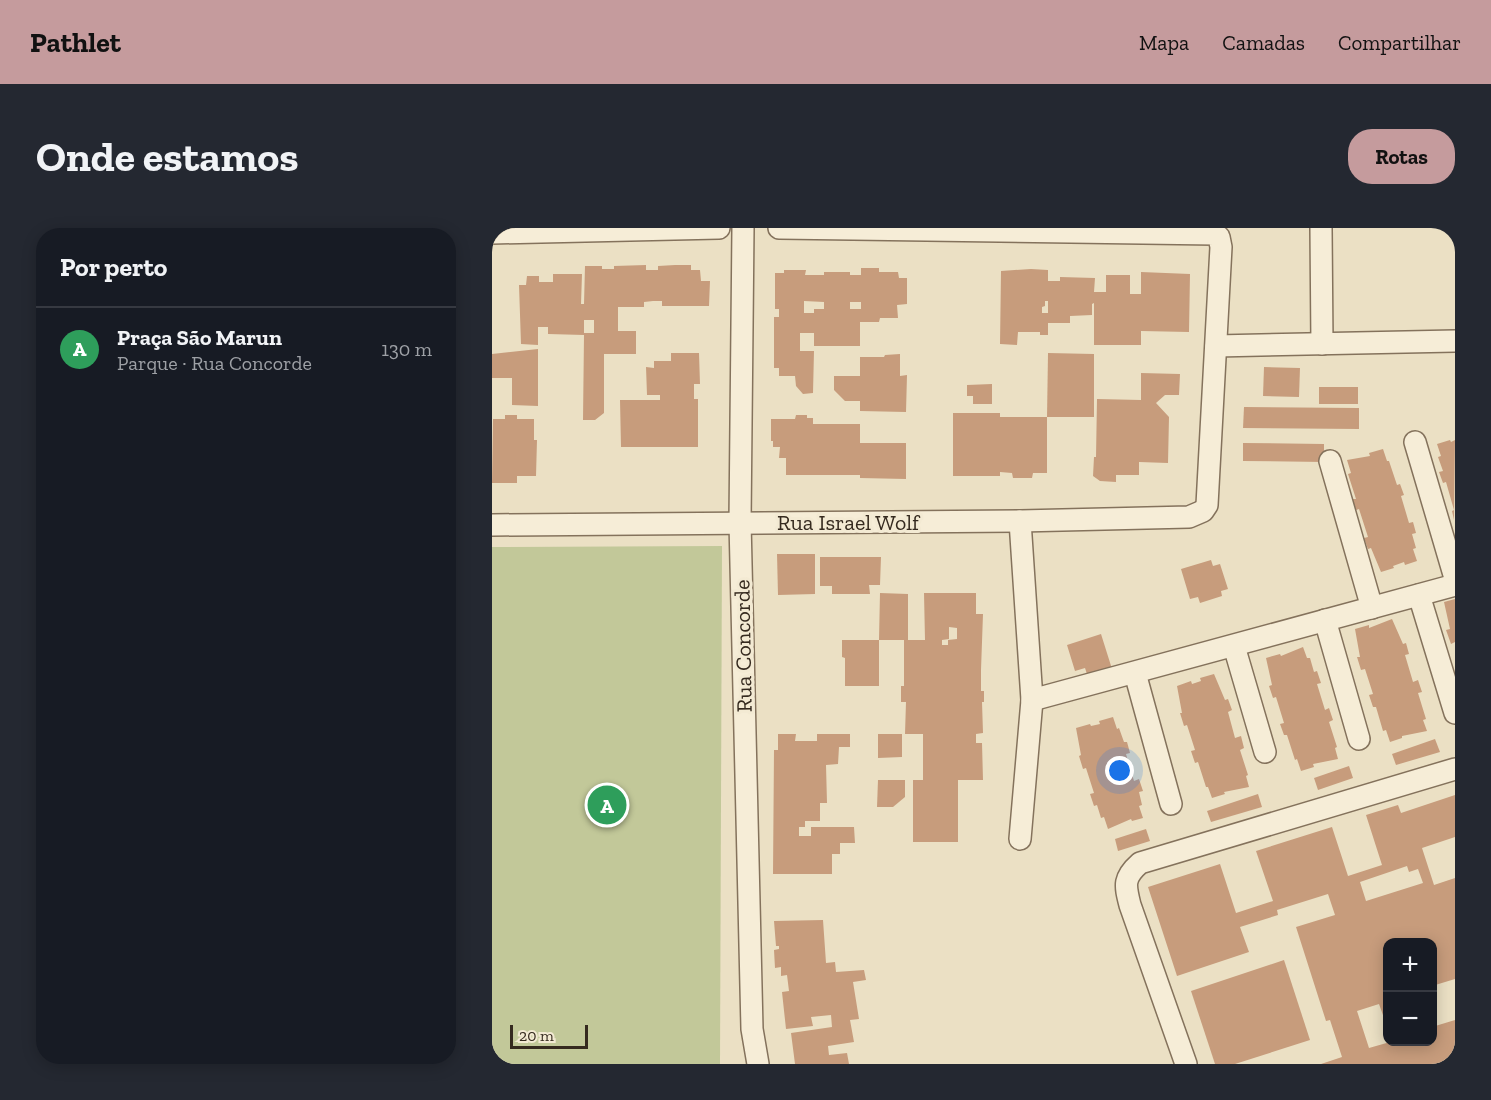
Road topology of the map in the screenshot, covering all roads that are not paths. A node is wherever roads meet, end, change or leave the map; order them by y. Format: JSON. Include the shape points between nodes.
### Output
{"nodes":[{"id":1,"x":719,"y":228,"type":"edge"},
{"id":2,"x":743,"y":228,"type":"edge"},
{"id":3,"x":779,"y":228,"type":"edge"},
{"id":4,"x":1321,"y":228,"type":"edge"},
{"id":5,"x":492,"y":233,"type":"edge"},
{"id":6,"x":1211,"y":233,"type":"edge"},
{"id":7,"x":1455,"y":341,"type":"edge"},
{"id":8,"x":1323,"y":344,"type":"junction"},
{"id":9,"x":1216,"y":346,"type":"junction"},
{"id":10,"x":1415,"y":442,"type":"dead end"},
{"id":11,"x":1330,"y":462,"type":"dead end"},
{"id":12,"x":1020,"y":521,"type":"junction"},
{"id":13,"x":740,"y":522,"type":"junction"},
{"id":14,"x":492,"y":525,"type":"edge"},
{"id":15,"x":1455,"y":578,"type":"edge"},
{"id":16,"x":1455,"y":585,"type":"edge"},
{"id":17,"x":1419,"y":595,"type":"junction"},
{"id":18,"x":1372,"y":608,"type":"junction"},
{"id":19,"x":1325,"y":620,"type":"junction"},
{"id":20,"x":1234,"y":646,"type":"junction"},
{"id":21,"x":1135,"y":673,"type":"junction"},
{"id":22,"x":1032,"y":700,"type":"junction"},
{"id":23,"x":1455,"y":713,"type":"edge"},
{"id":24,"x":1359,"y":739,"type":"dead end"},
{"id":25,"x":1265,"y":752,"type":"dead end"},
{"id":26,"x":1455,"y":769,"type":"edge"},
{"id":27,"x":1171,"y":804,"type":"dead end"},
{"id":28,"x":1020,"y":839,"type":"dead end"},
{"id":29,"x":758,"y":1064,"type":"edge"},
{"id":30,"x":1186,"y":1064,"type":"edge"}],
"edges":[{"from":1,"to":5,"type":"street"},
{"from":2,"to":13,"type":"street","name":"Rua Concorde"},
{"from":3,"to":6,"type":"street"},
{"from":4,"to":8,"type":"street"},
{"from":6,"to":9,"type":"street","via":[[1221,247]]},
{"from":7,"to":8,"type":"street"},
{"from":8,"to":9,"type":"street"},
{"from":9,"to":12,"type":"street","name":"Rua Israel Wolf","via":[[1208,498],[1203,511],[1189,517]]},
{"from":10,"to":15,"type":"street"},
{"from":11,"to":18,"type":"street"},
{"from":12,"to":13,"type":"street","name":"Rua Israel Wolf"},
{"from":12,"to":22,"type":"street"},
{"from":13,"to":14,"type":"street","name":"Rua Israel Wolf"},
{"from":13,"to":29,"type":"street","name":"Rua Concorde","via":[[752,1029]]},
{"from":16,"to":17,"type":"street"},
{"from":17,"to":18,"type":"street"},
{"from":17,"to":23,"type":"street"},
{"from":18,"to":19,"type":"street"},
{"from":19,"to":20,"type":"street"},
{"from":19,"to":24,"type":"street"},
{"from":20,"to":21,"type":"street"},
{"from":20,"to":25,"type":"street"},
{"from":21,"to":22,"type":"street"},
{"from":21,"to":27,"type":"street"},
{"from":22,"to":28,"type":"street"},
{"from":26,"to":30,"type":"street","via":[[1140,863],[1129,873],[1126,888],[1130,905]]}]}
